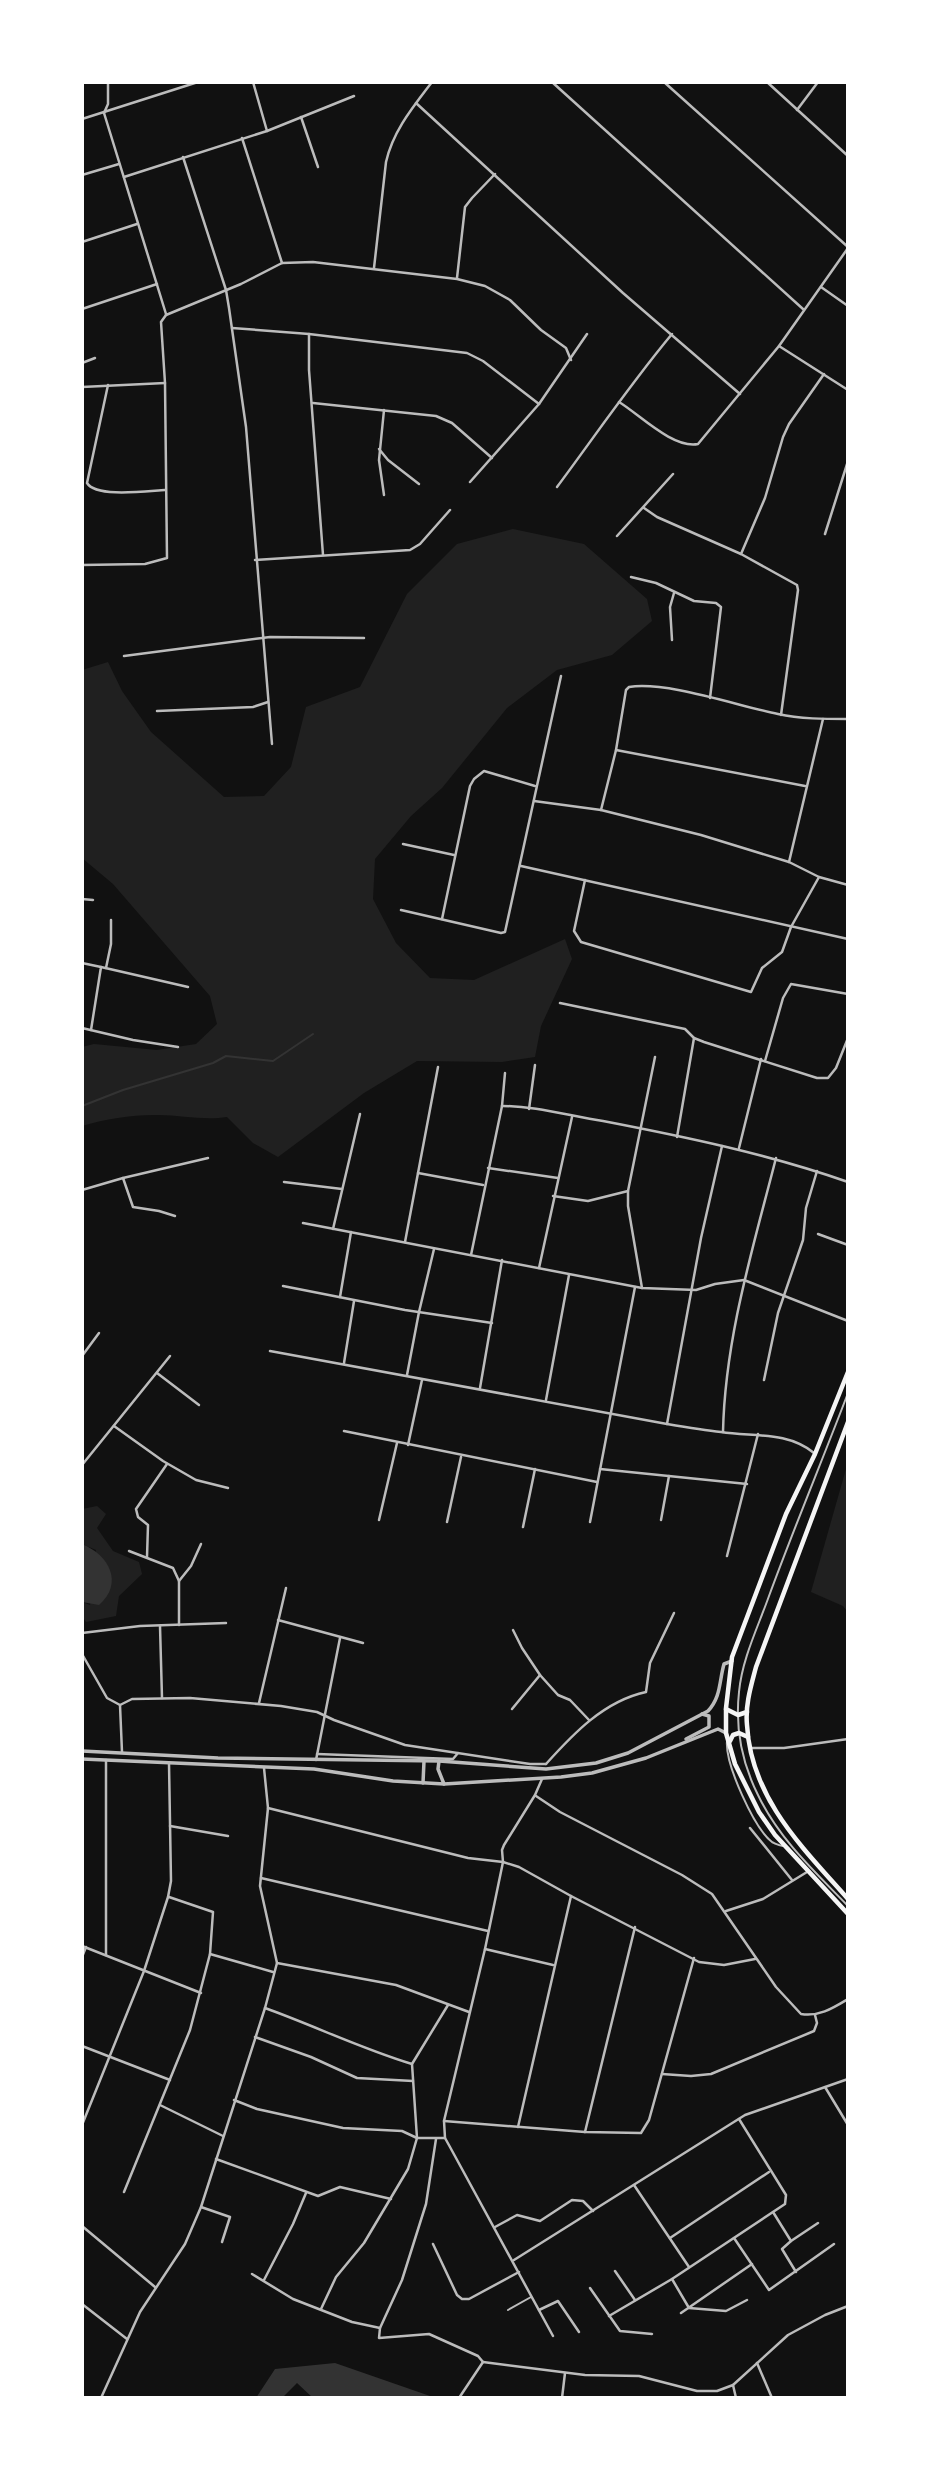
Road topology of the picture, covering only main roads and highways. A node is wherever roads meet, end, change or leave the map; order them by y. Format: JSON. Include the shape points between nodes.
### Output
{"nodes":[{"id":1,"x":848,"y":1372,"type":"edge"},
{"id":2,"x":848,"y":1423,"type":"edge"},
{"id":3,"x":726,"y":1709,"type":"junction"},
{"id":4,"x":747,"y":1712,"type":"junction"},
{"id":5,"x":728,"y":1737,"type":"junction"},
{"id":6,"x":748,"y":1738,"type":"junction"},
{"id":7,"x":848,"y":1899,"type":"edge"},
{"id":8,"x":848,"y":1914,"type":"edge"}],
"edges":[{"from":1,"to":3,"type":"highway","via":[[786,1514],[732,1661]]},
{"from":2,"to":4,"type":"highway","via":[[764,1642]]},
{"from":3,"to":4,"type":"highway","via":[[738,1715]]},
{"from":3,"to":5,"type":"highway"},
{"from":4,"to":6,"type":"highway"},
{"from":5,"to":6,"type":"highway","via":[[739,1733]]},
{"from":5,"to":8,"type":"highway","via":[[735,1764],[766,1824]]},
{"from":6,"to":7,"type":"highway","via":[[778,1817]]}]}
